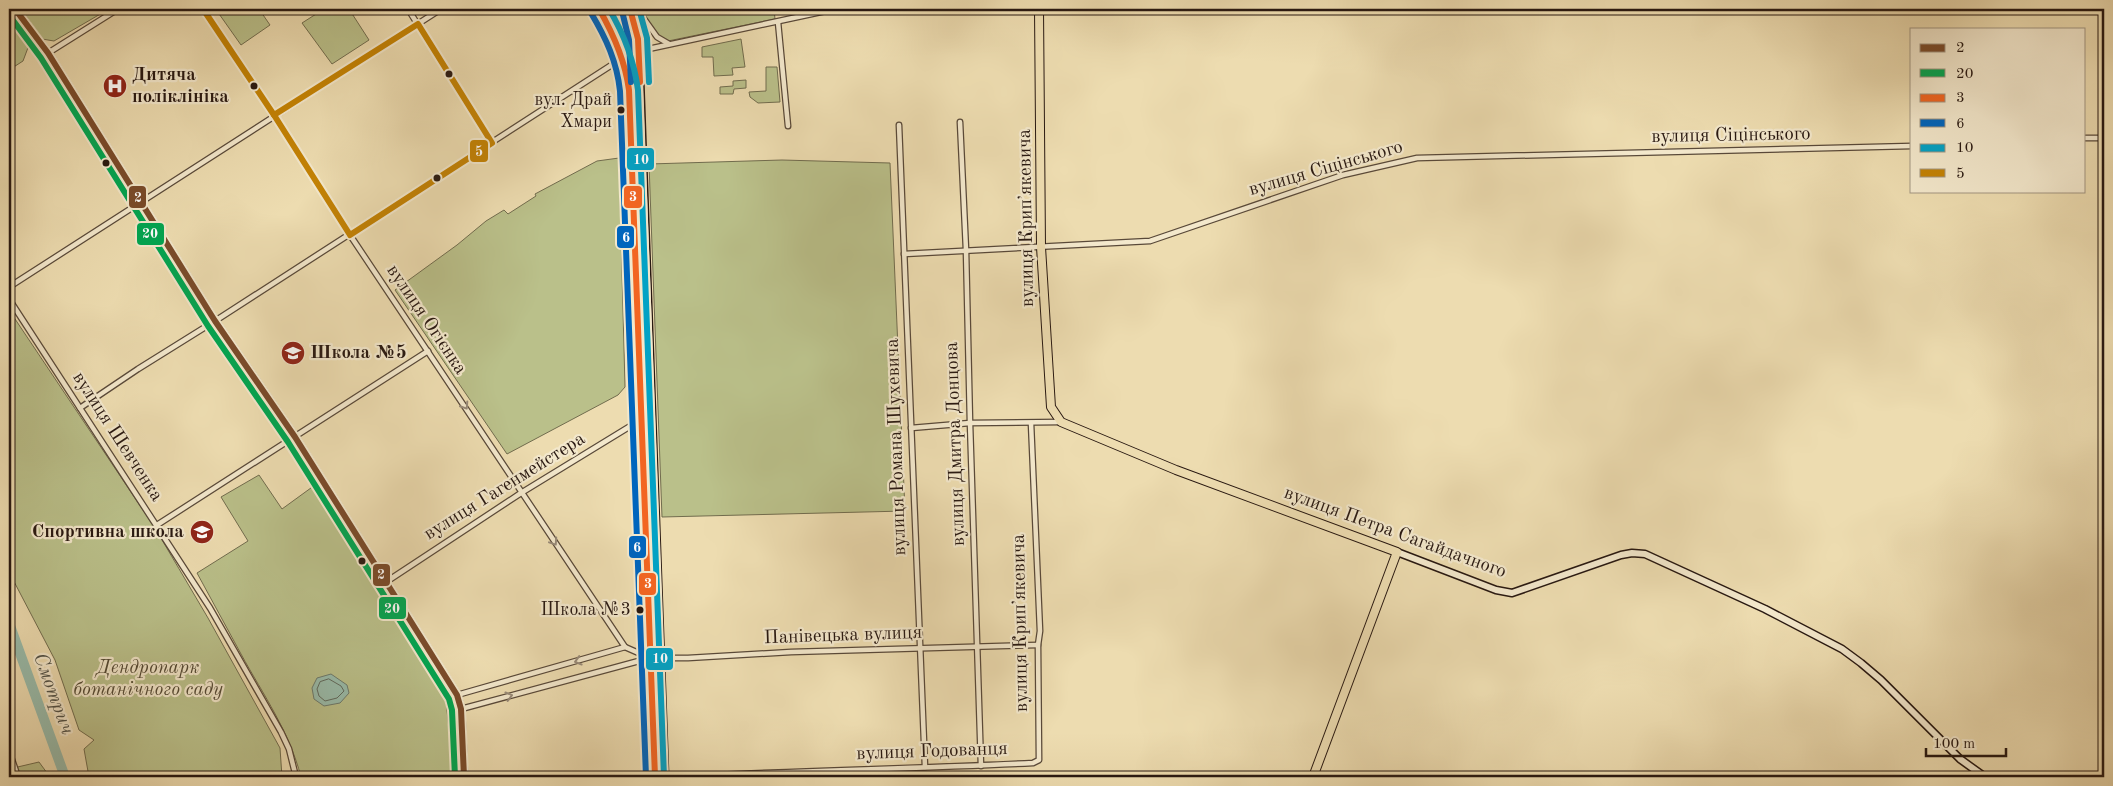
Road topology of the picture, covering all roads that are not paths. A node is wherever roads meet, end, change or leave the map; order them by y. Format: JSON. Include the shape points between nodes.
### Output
{"nodes":[{"id":1,"x":15,"y":9,"type":"edge"},
{"id":2,"x":118,"y":9,"type":"edge"},
{"id":3,"x":203,"y":9,"type":"edge"},
{"id":4,"x":408,"y":9,"type":"edge"},
{"id":5,"x":442,"y":9,"type":"edge"},
{"id":6,"x":599,"y":9,"type":"edge"},
{"id":7,"x":630,"y":9,"type":"edge"},
{"id":8,"x":637,"y":9,"type":"edge"},
{"id":9,"x":835,"y":9,"type":"edge"},
{"id":10,"x":1039,"y":9,"type":"edge"},
{"id":11,"x":778,"y":22,"type":"junction"},
{"id":12,"x":418,"y":24,"type":"junction"},
{"id":13,"x":671,"y":44,"type":"junction"},
{"id":14,"x":639,"y":51,"type":"junction"},
{"id":15,"x":48,"y":52,"type":"junction"},
{"id":16,"x":624,"y":57,"type":"junction"},
{"id":17,"x":274,"y":115,"type":"junction"},
{"id":18,"x":960,"y":122,"type":"dead end"},
{"id":19,"x":899,"y":125,"type":"dead end"},
{"id":20,"x":788,"y":126,"type":"dead end"},
{"id":21,"x":2086,"y":138,"type":"edge"},
{"id":22,"x":2104,"y":138,"type":"edge"},
{"id":23,"x":492,"y":143,"type":"junction"},
{"id":24,"x":1910,"y":146,"type":"edge"},
{"id":25,"x":140,"y":202,"type":"junction"},
{"id":26,"x":350,"y":234,"type":"junction"},
{"id":27,"x":1041,"y":247,"type":"junction"},
{"id":28,"x":966,"y":250,"type":"junction"},
{"id":29,"x":904,"y":254,"type":"junction"},
{"id":30,"x":9,"y":287,"type":"edge"},
{"id":31,"x":9,"y":299,"type":"edge"},
{"id":32,"x":216,"y":321,"type":"junction"},
{"id":33,"x":428,"y":351,"type":"junction"},
{"id":34,"x":80,"y":408,"type":"junction"},
{"id":35,"x":642,"y":418,"type":"junction"},
{"id":36,"x":1061,"y":422,"type":"junction"},
{"id":37,"x":970,"y":423,"type":"junction"},
{"id":38,"x":1031,"y":423,"type":"junction"},
{"id":39,"x":911,"y":428,"type":"junction"},
{"id":40,"x":295,"y":437,"type":"junction"},
{"id":41,"x":522,"y":493,"type":"junction"},
{"id":42,"x":157,"y":525,"type":"junction"},
{"id":43,"x":1397,"y":552,"type":"junction"},
{"id":44,"x":386,"y":582,"type":"junction"},
{"id":45,"x":1038,"y":645,"type":"junction"},
{"id":46,"x":978,"y":646,"type":"junction"},
{"id":47,"x":625,"y":647,"type":"junction"},
{"id":48,"x":920,"y":648,"type":"junction"},
{"id":49,"x":661,"y":657,"type":"junction"},
{"id":50,"x":650,"y":658,"type":"junction"},
{"id":51,"x":457,"y":695,"type":"junction"},
{"id":52,"x":461,"y":709,"type":"junction"},
{"id":53,"x":9,"y":719,"type":"edge"},
{"id":54,"x":9,"y":734,"type":"edge"},
{"id":55,"x":9,"y":751,"type":"edge"},
{"id":56,"x":1037,"y":762,"type":"joint"},
{"id":57,"x":982,"y":766,"type":"junction"},
{"id":58,"x":925,"y":767,"type":"junction"},
{"id":59,"x":18,"y":777,"type":"edge"},
{"id":60,"x":296,"y":777,"type":"edge"},
{"id":61,"x":464,"y":777,"type":"edge"},
{"id":62,"x":655,"y":777,"type":"edge"},
{"id":63,"x":665,"y":777,"type":"edge"},
{"id":64,"x":678,"y":777,"type":"edge"},
{"id":65,"x":1314,"y":777,"type":"edge"},
{"id":66,"x":1985,"y":777,"type":"edge"}],
"edges":[{"from":1,"to":15,"type":"main road"},
{"from":2,"to":15,"type":"street"},
{"from":3,"to":17,"type":"street","name":"вулиця Огієнка"},
{"from":4,"to":12,"type":"street"},
{"from":5,"to":12,"type":"street"},
{"from":6,"to":16,"type":"main road"},
{"from":7,"to":14,"type":"main road","via":[[637,29]]},
{"from":8,"to":13,"type":"street","via":[[656,37]]},
{"from":9,"to":11,"type":"street"},
{"from":10,"to":27,"type":"main road","name":"вулиця Крипʼякевича"},
{"from":11,"to":13,"type":"street"},
{"from":11,"to":20,"type":"street"},
{"from":12,"to":17,"type":"street"},
{"from":12,"to":23,"type":"street"},
{"from":13,"to":14,"type":"street"},
{"from":14,"to":16,"type":"street"},
{"from":14,"to":49,"type":"main road"},
{"from":15,"to":25,"type":"main road"},
{"from":16,"to":23,"type":"street"},
{"from":16,"to":35,"type":"main road","via":[[629,90]]},
{"from":17,"to":25,"type":"street"},
{"from":17,"to":26,"type":"street","name":"вулиця Огієнка"},
{"from":18,"to":28,"type":"street","name":"вулиця Дмитра Донцова"},
{"from":19,"to":29,"type":"street","name":"вулиця Романа Шухевича"},
{"from":21,"to":22,"type":"street"},
{"from":23,"to":26,"type":"street"},
{"from":24,"to":27,"type":"street","name":"вулиця Сіцінського","via":[[1417,158],[1330,179],[1150,241]]},
{"from":25,"to":30,"type":"street"},
{"from":25,"to":32,"type":"main road"},
{"from":26,"to":32,"type":"street"},
{"from":26,"to":33,"type":"street","name":"вулиця Огієнка"},
{"from":27,"to":28,"type":"street","name":"вулиця Сіцінського"},
{"from":27,"to":36,"type":"main road","name":"вулиця Крипʼякевича","via":[[1051,408]]},
{"from":28,"to":29,"type":"street","name":"вулиця Сіцінського"},
{"from":28,"to":37,"type":"street","name":"вулиця Дмитра Донцова"},
{"from":29,"to":39,"type":"street","name":"вулиця Романа Шухевича"},
{"from":31,"to":34,"type":"street","name":"вулиця Шевченка"},
{"from":32,"to":34,"type":"street"},
{"from":32,"to":40,"type":"main road"},
{"from":33,"to":40,"type":"street"},
{"from":33,"to":41,"type":"street","name":"вулиця Огієнка","one_way":true},
{"from":34,"to":42,"type":"street","name":"вулиця Шевченка"},
{"from":35,"to":41,"type":"street","name":"вулиця Гагенмейстера"},
{"from":35,"to":50,"type":"main road"},
{"from":36,"to":38,"type":"street","name":"вулиця Петра Сагайдачного"},
{"from":36,"to":43,"type":"main road","name":"вулиця Петра Сагайдачного","via":[[1176,470]]},
{"from":37,"to":38,"type":"street","name":"вулиця Петра Сагайдачного"},
{"from":37,"to":39,"type":"street","name":"вулиця Петра Сагайдачного"},
{"from":37,"to":46,"type":"street","name":"вулиця Дмитра Донцова"},
{"from":38,"to":45,"type":"street","name":"вулиця Крипʼякевича"},
{"from":39,"to":48,"type":"street","name":"вулиця Романа Шухевича"},
{"from":40,"to":42,"type":"street"},
{"from":40,"to":44,"type":"main road"},
{"from":41,"to":44,"type":"street","name":"вулиця Гагенмейстера"},
{"from":41,"to":47,"type":"street","name":"вулиця Огієнка","one_way":true},
{"from":42,"to":60,"type":"street","name":"вулиця Шевченка","via":[[270,709],[289,749]]},
{"from":43,"to":65,"type":"main road"},
{"from":43,"to":66,"type":"main road","name":"вулиця Петра Сагайдачного","via":[[1496,590],[1512,593],[1621,555],[1645,554],[1842,649],[1880,680],[1960,759]]},
{"from":44,"to":51,"type":"main road"},
{"from":45,"to":46,"type":"street","name":"Панівецька вулиця"},
{"from":45,"to":56,"type":"street","name":"вулиця Крипʼякевича","via":[[1040,745]]},
{"from":46,"to":48,"type":"street","name":"Панівецька вулиця"},
{"from":46,"to":57,"type":"street","name":"вулиця Дмитра Донцова"},
{"from":47,"to":50,"type":"street","name":"Панівецька вулиця"},
{"from":47,"to":51,"type":"street","one_way":true},
{"from":48,"to":49,"type":"street","name":"Панівецька вулиця"},
{"from":48,"to":58,"type":"street","name":"вулиця Романа Шухевича"},
{"from":49,"to":50,"type":"street","name":"Панівецька вулиця"},
{"from":49,"to":63,"type":"main road"},
{"from":52,"to":50,"type":"street","name":"Панівецька вулиця","one_way":true},
{"from":50,"to":62,"type":"main road"},
{"from":51,"to":52,"type":"main road"},
{"from":52,"to":61,"type":"main road"},
{"from":53,"to":54,"type":"street"},
{"from":55,"to":59,"type":"street"},
{"from":56,"to":57,"type":"street","name":"вулиця Годованця"},
{"from":57,"to":58,"type":"street","name":"вулиця Годованця"},
{"from":58,"to":64,"type":"street","name":"вулиця Годованця"}]}
